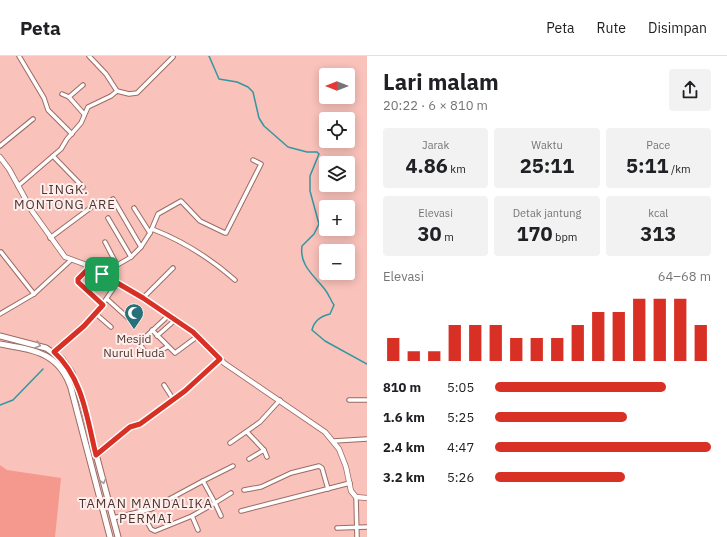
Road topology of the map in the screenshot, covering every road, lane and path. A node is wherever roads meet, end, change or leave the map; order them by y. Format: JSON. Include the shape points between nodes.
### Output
{"nodes":[{"id":1,"x":19,"y":56,"type":"edge"},
{"id":2,"x":89,"y":56,"type":"edge"},
{"id":3,"x":173,"y":57,"type":"dead end"},
{"id":4,"x":84,"y":84,"type":"dead end"},
{"id":5,"x":117,"y":91,"type":"junction"},
{"id":6,"x":62,"y":94,"type":"dead end"},
{"id":7,"x":69,"y":97,"type":"junction"},
{"id":8,"x":84,"y":114,"type":"junction"},
{"id":9,"x":33,"y":119,"type":"dead end"},
{"id":10,"x":72,"y":134,"type":"junction"},
{"id":11,"x":0,"y":146,"type":"edge"},
{"id":12,"x":53,"y":156,"type":"junction"},
{"id":13,"x":0,"y":157,"type":"edge"},
{"id":14,"x":253,"y":160,"type":"dead end"},
{"id":15,"x":18,"y":186,"type":"junction"},
{"id":16,"x":83,"y":187,"type":"dead end"},
{"id":17,"x":113,"y":199,"type":"dead end"},
{"id":18,"x":97,"y":203,"type":"dead end"},
{"id":19,"x":134,"y":208,"type":"dead end"},
{"id":20,"x":108,"y":218,"type":"dead end"},
{"id":21,"x":152,"y":229,"type":"junction"},
{"id":22,"x":150,"y":233,"type":"junction"},
{"id":23,"x":50,"y":238,"type":"junction"},
{"id":24,"x":105,"y":242,"type":"dead end"},
{"id":25,"x":140,"y":247,"type":"junction"},
{"id":26,"x":0,"y":252,"type":"edge"},
{"id":27,"x":131,"y":257,"type":"junction"},
{"id":28,"x":71,"y":260,"type":"junction"},
{"id":29,"x":117,"y":265,"type":"junction"},
{"id":30,"x":90,"y":267,"type":"junction"},
{"id":31,"x":173,"y":268,"type":"dead end"},
{"id":32,"x":102,"y":274,"type":"junction"},
{"id":33,"x":235,"y":280,"type":"dead end"},
{"id":34,"x":117,"y":283,"type":"junction"},
{"id":35,"x":34,"y":294,"type":"junction"},
{"id":36,"x":143,"y":298,"type":"junction"},
{"id":37,"x":108,"y":300,"type":"junction"},
{"id":38,"x":103,"y":305,"type":"junction"},
{"id":39,"x":0,"y":314,"type":"edge"},
{"id":40,"x":96,"y":314,"type":"junction"},
{"id":41,"x":169,"y":315,"type":"junction"},
{"id":42,"x":128,"y":318,"type":"dead end"},
{"id":43,"x":175,"y":320,"type":"junction"},
{"id":44,"x":111,"y":328,"type":"dead end"},
{"id":45,"x":152,"y":330,"type":"junction"},
{"id":46,"x":0,"y":336,"type":"edge"},
{"id":47,"x":157,"y":336,"type":"junction"},
{"id":48,"x":198,"y":336,"type":"junction"},
{"id":49,"x":0,"y":344,"type":"edge"},
{"id":50,"x":167,"y":347,"type":"junction"},
{"id":51,"x":54,"y":352,"type":"junction"},
{"id":52,"x":220,"y":359,"type":"junction"},
{"id":53,"x":164,"y":385,"type":"dead end"},
{"id":54,"x":173,"y":399,"type":"junction"},
{"id":55,"x":280,"y":400,"type":"junction"},
{"id":56,"x":349,"y":400,"type":"dead end"},
{"id":57,"x":367,"y":400,"type":"edge"},
{"id":58,"x":247,"y":432,"type":"junction"},
{"id":59,"x":367,"y":439,"type":"edge"},
{"id":60,"x":334,"y":441,"type":"junction"},
{"id":61,"x":230,"y":443,"type":"dead end"},
{"id":62,"x":264,"y":450,"type":"junction"},
{"id":63,"x":96,"y":455,"type":"junction"},
{"id":64,"x":267,"y":457,"type":"dead end"},
{"id":65,"x":249,"y":459,"type":"dead end"},
{"id":66,"x":99,"y":465,"type":"junction"},
{"id":67,"x":233,"y":466,"type":"dead end"},
{"id":68,"x":92,"y":467,"type":"junction"},
{"id":69,"x":203,"y":481,"type":"junction"},
{"id":70,"x":350,"y":483,"type":"junction"},
{"id":71,"x":328,"y":489,"type":"junction"},
{"id":72,"x":244,"y":490,"type":"dead end"},
{"id":73,"x":231,"y":493,"type":"dead end"},
{"id":74,"x":356,"y":497,"type":"junction"},
{"id":75,"x":367,"y":498,"type":"edge"},
{"id":76,"x":215,"y":503,"type":"junction"},
{"id":77,"x":241,"y":511,"type":"dead end"},
{"id":78,"x":142,"y":512,"type":"junction"},
{"id":79,"x":192,"y":516,"type":"junction"},
{"id":80,"x":221,"y":516,"type":"dead end"},
{"id":81,"x":113,"y":518,"type":"junction"},
{"id":82,"x":367,"y":527,"type":"edge"},
{"id":83,"x":337,"y":528,"type":"dead end"},
{"id":84,"x":356,"y":528,"type":"junction"},
{"id":85,"x":198,"y":530,"type":"dead end"},
{"id":86,"x":110,"y":537,"type":"edge"},
{"id":87,"x":118,"y":537,"type":"edge"},
{"id":88,"x":357,"y":537,"type":"edge"}],
"edges":[{"from":1,"to":10,"type":"street","via":[[44,98],[48,110]]},
{"from":2,"to":5,"type":"street","via":[[106,74]]},
{"from":3,"to":5,"type":"street","via":[[137,93]]},
{"from":4,"to":7,"type":"street"},
{"from":5,"to":8,"type":"street","via":[[90,106]]},
{"from":6,"to":7,"type":"street"},
{"from":7,"to":8,"type":"street"},
{"from":8,"to":10,"type":"street","via":[[81,123]]},
{"from":9,"to":11,"type":"street"},
{"from":10,"to":12,"type":"street"},
{"from":12,"to":15,"type":"street"},
{"from":12,"to":16,"type":"street"},
{"from":13,"to":15,"type":"street"},
{"from":14,"to":21,"type":"street","via":[[261,164],[225,234],[200,221],[182,201],[158,214]]},
{"from":15,"to":23,"type":"street"},
{"from":17,"to":25,"type":"street"},
{"from":18,"to":23,"type":"street"},
{"from":19,"to":22,"type":"street"},
{"from":20,"to":27,"type":"street"},
{"from":21,"to":22,"type":"street"},
{"from":21,"to":33,"type":"street","via":[[209,258]]},
{"from":22,"to":25,"type":"street"},
{"from":23,"to":28,"type":"street","via":[[60,252]]},
{"from":24,"to":29,"type":"street"},
{"from":25,"to":27,"type":"street"},
{"from":26,"to":35,"type":"street"},
{"from":27,"to":29,"type":"street"},
{"from":28,"to":30,"type":"street"},
{"from":28,"to":35,"type":"street"},
{"from":29,"to":32,"type":"street"},
{"from":30,"to":32,"type":"street"},
{"from":30,"to":38,"type":"street","via":[[78,282]]},
{"from":31,"to":36,"type":"street"},
{"from":32,"to":34,"type":"street"},
{"from":34,"to":36,"type":"street"},
{"from":34,"to":37,"type":"street"},
{"from":35,"to":39,"type":"street"},
{"from":36,"to":41,"type":"street"},
{"from":37,"to":38,"type":"street"},
{"from":37,"to":42,"type":"street"},
{"from":38,"to":40,"type":"street"},
{"from":40,"to":44,"type":"street"},
{"from":40,"to":51,"type":"street"},
{"from":41,"to":43,"type":"street"},
{"from":41,"to":45,"type":"street"},
{"from":43,"to":47,"type":"street"},
{"from":43,"to":48,"type":"street"},
{"from":45,"to":47,"type":"street"},
{"from":45,"to":50,"type":"street","via":[[139,342],[144,352],[154,355]]},
{"from":46,"to":51,"type":"main road","one_way":true,"via":[[35,344]]},
{"from":47,"to":50,"type":"street"},
{"from":48,"to":50,"type":"street","via":[[177,353]]},
{"from":48,"to":52,"type":"street"},
{"from":49,"to":68,"type":"main road","via":[[41,353],[60,367],[71,388]]},
{"from":51,"to":63,"type":"main road","via":[[72,373],[78,386]]},
{"from":52,"to":54,"type":"street","via":[[194,384]]},
{"from":52,"to":55,"type":"street"},
{"from":53,"to":54,"type":"street"},
{"from":54,"to":63,"type":"street","via":[[140,424],[127,429]]},
{"from":55,"to":58,"type":"street"},
{"from":55,"to":60,"type":"street","via":[[316,424]]},
{"from":56,"to":57,"type":"street"},
{"from":58,"to":61,"type":"street"},
{"from":58,"to":62,"type":"street"},
{"from":59,"to":60,"type":"street"},
{"from":60,"to":70,"type":"street","via":[[344,460]]},
{"from":62,"to":64,"type":"street"},
{"from":62,"to":65,"type":"street"},
{"from":63,"to":66,"type":"main road"},
{"from":66,"to":68,"type":"main road"},
{"from":66,"to":81,"type":"main road","one_way":true},
{"from":67,"to":69,"type":"street"},
{"from":68,"to":86,"type":"main road"},
{"from":69,"to":76,"type":"street"},
{"from":69,"to":78,"type":"street","via":[[172,499]]},
{"from":70,"to":71,"type":"street"},
{"from":70,"to":74,"type":"street","via":[[351,492]]},
{"from":71,"to":72,"type":"street","via":[[322,468],[319,466],[291,472],[261,487]]},
{"from":71,"to":77,"type":"street"},
{"from":73,"to":76,"type":"street"},
{"from":74,"to":75,"type":"street"},
{"from":74,"to":84,"type":"street"},
{"from":76,"to":79,"type":"street"},
{"from":76,"to":80,"type":"street"},
{"from":78,"to":79,"type":"street","via":[[151,529],[155,531]]},
{"from":78,"to":81,"type":"street"},
{"from":79,"to":85,"type":"street"},
{"from":81,"to":87,"type":"main road"},
{"from":82,"to":84,"type":"street"},
{"from":83,"to":84,"type":"street"},
{"from":84,"to":88,"type":"street"}]}
